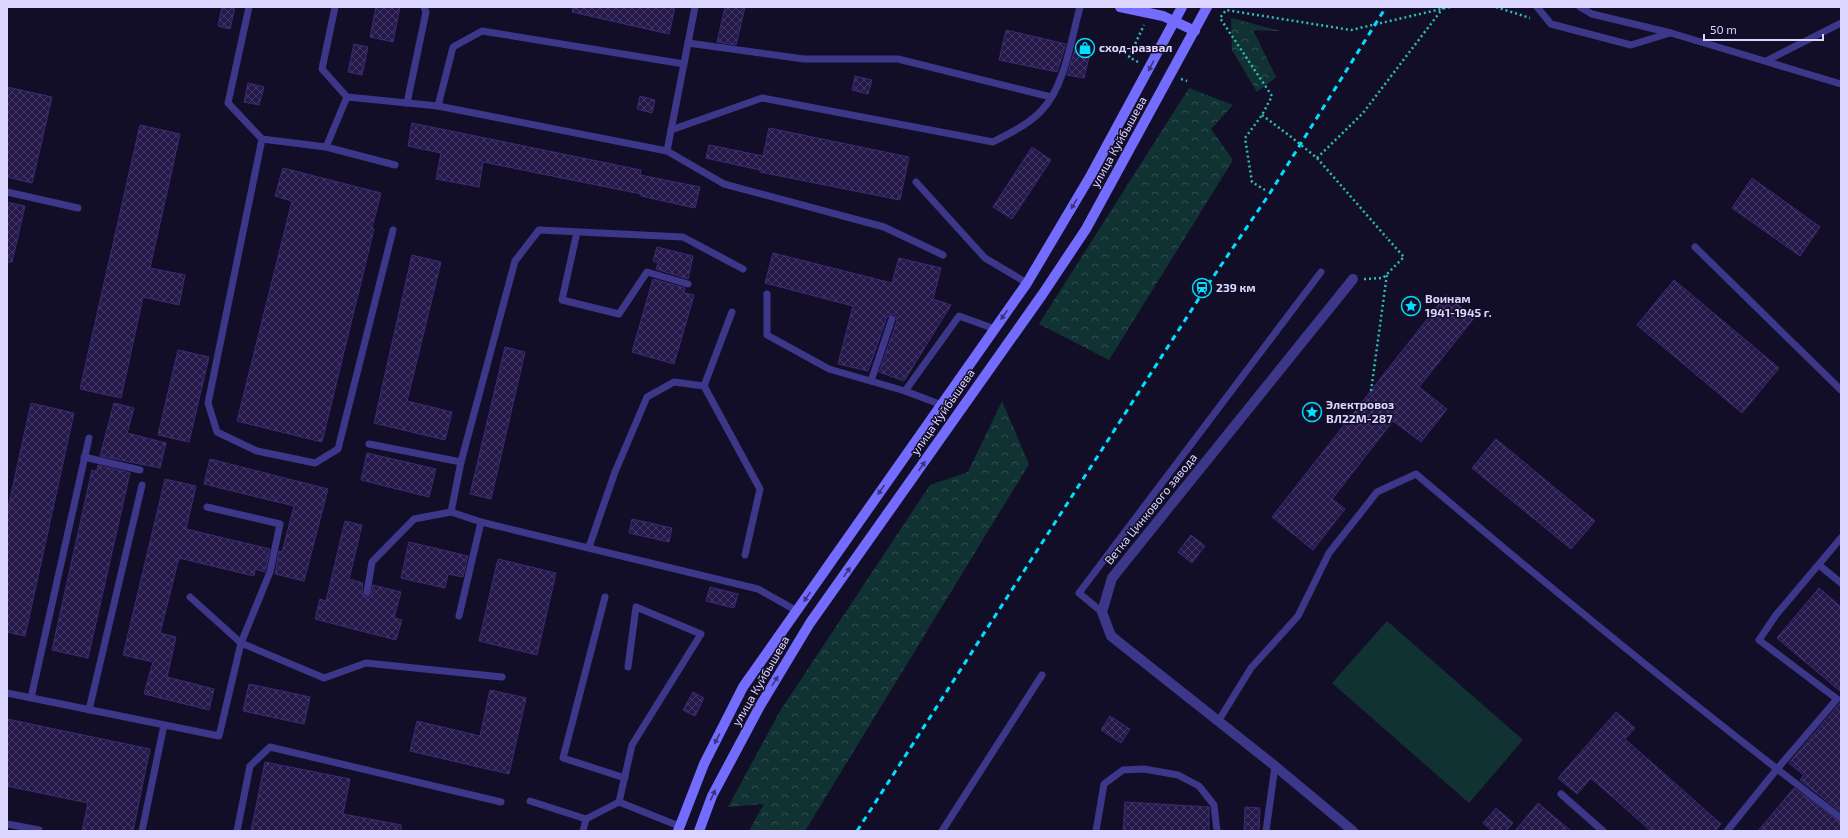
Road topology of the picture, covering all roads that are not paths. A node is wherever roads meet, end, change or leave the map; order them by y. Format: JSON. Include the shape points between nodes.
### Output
{"nodes":[{"id":1,"x":249,"y":7,"type":"edge"},
{"id":2,"x":335,"y":7,"type":"edge"},
{"id":3,"x":424,"y":7,"type":"edge"},
{"id":4,"x":695,"y":7,"type":"edge"},
{"id":5,"x":1080,"y":7,"type":"edge"},
{"id":6,"x":1120,"y":7,"type":"edge"},
{"id":7,"x":1182,"y":7,"type":"edge"},
{"id":8,"x":1207,"y":7,"type":"edge"},
{"id":9,"x":1537,"y":7,"type":"edge"},
{"id":10,"x":1580,"y":7,"type":"edge"},
{"id":11,"x":1176,"y":21,"type":"junction"},
{"id":12,"x":1841,"y":23,"type":"edge"},
{"id":13,"x":1195,"y":31,"type":"junction"},
{"id":14,"x":1671,"y":33,"type":"junction"},
{"id":15,"x":688,"y":43,"type":"junction"},
{"id":16,"x":1766,"y":61,"type":"junction"},
{"id":17,"x":684,"y":64,"type":"junction"},
{"id":18,"x":1841,"y":84,"type":"edge"},
{"id":19,"x":347,"y":97,"type":"junction"},
{"id":20,"x":1051,"y":97,"type":"junction"},
{"id":21,"x":407,"y":103,"type":"junction"},
{"id":22,"x":438,"y":106,"type":"junction"},
{"id":23,"x":671,"y":130,"type":"junction"},
{"id":24,"x":262,"y":139,"type":"junction"},
{"id":25,"x":326,"y":147,"type":"junction"},
{"id":26,"x":667,"y":151,"type":"junction"},
{"id":27,"x":395,"y":165,"type":"dead end"},
{"id":28,"x":916,"y":182,"type":"dead end"},
{"id":29,"x":7,"y":192,"type":"edge"},
{"id":30,"x":78,"y":208,"type":"dead end"},
{"id":31,"x":392,"y":230,"type":"dead end"},
{"id":32,"x":577,"y":232,"type":"junction"},
{"id":33,"x":1695,"y":247,"type":"dead end"},
{"id":34,"x":944,"y":255,"type":"dead end"},
{"id":35,"x":743,"y":269,"type":"dead end"},
{"id":36,"x":1322,"y":272,"type":"dead end"},
{"id":37,"x":1354,"y":280,"type":"road end"},
{"id":38,"x":1027,"y":283,"type":"junction"},
{"id":39,"x":688,"y":284,"type":"dead end"},
{"id":40,"x":766,"y":294,"type":"dead end"},
{"id":41,"x":732,"y":312,"type":"dead end"},
{"id":42,"x":892,"y":319,"type":"dead end"},
{"id":43,"x":995,"y":329,"type":"junction"},
{"id":44,"x":871,"y":381,"type":"junction"},
{"id":45,"x":704,"y":386,"type":"junction"},
{"id":46,"x":1841,"y":390,"type":"edge"},
{"id":47,"x":905,"y":391,"type":"junction"},
{"id":48,"x":942,"y":405,"type":"junction"},
{"id":49,"x":89,"y":438,"type":"dead end"},
{"id":50,"x":369,"y":444,"type":"dead end"},
{"id":51,"x":84,"y":457,"type":"junction"},
{"id":52,"x":461,"y":462,"type":"junction"},
{"id":53,"x":140,"y":470,"type":"dead end"},
{"id":54,"x":142,"y":485,"type":"dead end"},
{"id":55,"x":207,"y":507,"type":"dead end"},
{"id":56,"x":451,"y":512,"type":"junction"},
{"id":57,"x":482,"y":522,"type":"junction"},
{"id":58,"x":1841,"y":538,"type":"edge"},
{"id":59,"x":589,"y":547,"type":"junction"},
{"id":60,"x":745,"y":555,"type":"dead end"},
{"id":61,"x":1818,"y":565,"type":"junction"},
{"id":62,"x":1841,"y":583,"type":"edge"},
{"id":63,"x":367,"y":592,"type":"dead end"},
{"id":64,"x":190,"y":597,"type":"dead end"},
{"id":65,"x":605,"y":597,"type":"dead end"},
{"id":66,"x":797,"y":611,"type":"junction"},
{"id":67,"x":1102,"y":612,"type":"junction"},
{"id":68,"x":459,"y":616,"type":"dead end"},
{"id":69,"x":810,"y":623,"type":"junction"},
{"id":70,"x":241,"y":643,"type":"junction"},
{"id":71,"x":628,"y":667,"type":"dead end"},
{"id":72,"x":1042,"y":675,"type":"dead end"},
{"id":73,"x":502,"y":677,"type":"dead end"},
{"id":74,"x":7,"y":693,"type":"edge"},
{"id":75,"x":31,"y":698,"type":"junction"},
{"id":76,"x":89,"y":710,"type":"junction"},
{"id":77,"x":1218,"y":720,"type":"junction"},
{"id":78,"x":164,"y":725,"type":"junction"},
{"id":79,"x":1276,"y":766,"type":"junction"},
{"id":80,"x":1777,"y":769,"type":"junction"},
{"id":81,"x":625,"y":778,"type":"junction"},
{"id":82,"x":1561,"y":794,"type":"dead end"},
{"id":83,"x":530,"y":801,"type":"dead end"},
{"id":84,"x":501,"y":802,"type":"dead end"},
{"id":85,"x":619,"y":802,"type":"junction"},
{"id":86,"x":1841,"y":818,"type":"edge"},
{"id":87,"x":586,"y":819,"type":"junction"},
{"id":88,"x":7,"y":824,"type":"edge"},
{"id":89,"x":678,"y":829,"type":"edge"},
{"id":90,"x":40,"y":830,"type":"edge"},
{"id":91,"x":142,"y":831,"type":"edge"},
{"id":92,"x":237,"y":831,"type":"edge"},
{"id":93,"x":583,"y":831,"type":"edge"},
{"id":94,"x":699,"y":831,"type":"edge"},
{"id":95,"x":942,"y":831,"type":"edge"},
{"id":96,"x":1096,"y":831,"type":"edge"},
{"id":97,"x":1217,"y":831,"type":"edge"},
{"id":98,"x":1266,"y":831,"type":"edge"},
{"id":99,"x":1353,"y":831,"type":"edge"},
{"id":100,"x":1603,"y":831,"type":"edge"},
{"id":101,"x":1727,"y":831,"type":"edge"}],
"edges":[{"from":1,"to":24,"type":"lane","via":[[228,103]]},
{"from":2,"to":19,"type":"lane","via":[[322,69]]},
{"from":3,"to":21,"type":"lane","via":[[426,12]]},
{"from":4,"to":15,"type":"lane"},
{"from":5,"to":20,"type":"lane","via":[[1059,86]]},
{"from":6,"to":11,"type":"main road"},
{"from":7,"to":11,"type":"main road","name":"улица Куйбышева"},
{"from":8,"to":13,"type":"main road","name":"улица Куйбышева"},
{"from":9,"to":14,"type":"lane","via":[[1551,24],[1631,45]]},
{"from":10,"to":14,"type":"lane","via":[[1592,14]]},
{"from":11,"to":13,"type":"main road"},
{"from":11,"to":38,"type":"main road","name":"улица Куйбышева","one_way":true,"via":[[1091,175]]},
{"from":12,"to":16,"type":"lane"},
{"from":69,"to":13,"type":"main road","name":"улица Куйбышева","one_way":true,"via":[[1081,236]]},
{"from":14,"to":16,"type":"lane"},
{"from":15,"to":17,"type":"lane"},
{"from":15,"to":20,"type":"lane","via":[[804,59],[898,59]]},
{"from":16,"to":18,"type":"lane"},
{"from":17,"to":22,"type":"lane","via":[[482,31],[453,47]]},
{"from":17,"to":23,"type":"lane"},
{"from":19,"to":21,"type":"lane"},
{"from":19,"to":25,"type":"lane"},
{"from":20,"to":23,"type":"lane","via":[[1042,110],[1020,128],[993,142],[762,98]]},
{"from":21,"to":22,"type":"lane"},
{"from":22,"to":26,"type":"lane"},
{"from":23,"to":26,"type":"lane"},
{"from":24,"to":25,"type":"lane"},
{"from":24,"to":31,"type":"lane","via":[[208,403],[217,432],[257,452],[315,463],[338,449]]},
{"from":25,"to":27,"type":"lane"},
{"from":26,"to":34,"type":"lane","via":[[724,184],[884,227]]},
{"from":28,"to":38,"type":"lane","via":[[985,258]]},
{"from":29,"to":30,"type":"lane"},
{"from":32,"to":35,"type":"lane","via":[[683,237]]},
{"from":32,"to":39,"type":"lane","via":[[562,300],[619,314],[647,272]]},
{"from":32,"to":52,"type":"lane","via":[[539,230],[515,261]]},
{"from":33,"to":46,"type":"lane"},
{"from":36,"to":67,"type":"lane","via":[[1079,593]]},
{"from":37,"to":67,"type":"street","name":"Ветка Цинкового завода","via":[[1112,578]]},
{"from":38,"to":43,"type":"main road","name":"улица Куйбышева","one_way":true},
{"from":40,"to":44,"type":"lane","via":[[768,335],[829,369]]},
{"from":41,"to":45,"type":"lane"},
{"from":42,"to":44,"type":"lane"},
{"from":43,"to":47,"type":"lane","via":[[959,316]]},
{"from":43,"to":48,"type":"main road","name":"улица Куйбышева"},
{"from":44,"to":47,"type":"lane"},
{"from":45,"to":59,"type":"lane","via":[[674,382],[647,397],[615,472]]},
{"from":45,"to":60,"type":"lane","via":[[760,489]]},
{"from":47,"to":48,"type":"lane"},
{"from":48,"to":66,"type":"main road","name":"улица Куйбышева","one_way":true},
{"from":49,"to":51,"type":"lane"},
{"from":50,"to":52,"type":"lane"},
{"from":51,"to":53,"type":"lane"},
{"from":51,"to":75,"type":"lane"},
{"from":52,"to":56,"type":"lane"},
{"from":54,"to":76,"type":"lane"},
{"from":55,"to":70,"type":"lane","via":[[280,524],[270,572]]},
{"from":56,"to":57,"type":"lane"},
{"from":56,"to":63,"type":"lane","via":[[414,519],[372,562]]},
{"from":57,"to":59,"type":"lane"},
{"from":57,"to":68,"type":"lane"},
{"from":58,"to":61,"type":"lane"},
{"from":59,"to":66,"type":"lane","via":[[758,590]]},
{"from":61,"to":62,"type":"lane"},
{"from":61,"to":80,"type":"lane","via":[[1758,640],[1837,699]]},
{"from":64,"to":70,"type":"lane"},
{"from":65,"to":81,"type":"lane","via":[[563,758]]},
{"from":66,"to":69,"type":"main road"},
{"from":66,"to":89,"type":"main road","name":"улица Куйбышева","one_way":true,"via":[[743,687],[704,764]]},
{"from":67,"to":77,"type":"street","via":[[1111,636]]},
{"from":94,"to":69,"type":"main road","name":"улица Куйбышева","one_way":true,"via":[[712,796],[760,706]]},
{"from":70,"to":73,"type":"lane","via":[[324,678],[366,663]]},
{"from":70,"to":78,"type":"lane","via":[[219,736]]},
{"from":71,"to":81,"type":"lane","via":[[636,607],[701,634],[632,745]]},
{"from":72,"to":95,"type":"lane"},
{"from":74,"to":75,"type":"lane"},
{"from":75,"to":76,"type":"lane"},
{"from":76,"to":78,"type":"lane"},
{"from":77,"to":79,"type":"street"},
{"from":77,"to":80,"type":"lane","via":[[1251,668],[1298,616],[1329,553],[1377,492],[1416,474],[1562,596]]},
{"from":78,"to":91,"type":"lane"},
{"from":79,"to":98,"type":"lane"},
{"from":79,"to":99,"type":"street"},
{"from":80,"to":86,"type":"lane"},
{"from":80,"to":101,"type":"lane"},
{"from":81,"to":85,"type":"lane"},
{"from":82,"to":100,"type":"lane"},
{"from":83,"to":87,"type":"lane"},
{"from":84,"to":92,"type":"lane","via":[[270,747],[250,766]]},
{"from":85,"to":87,"type":"lane"},
{"from":85,"to":89,"type":"lane"},
{"from":87,"to":93,"type":"lane"},
{"from":88,"to":90,"type":"lane"},
{"from":96,"to":97,"type":"lane","via":[[1104,784],[1123,770],[1144,769],[1178,775],[1199,786],[1214,805]]}]}
